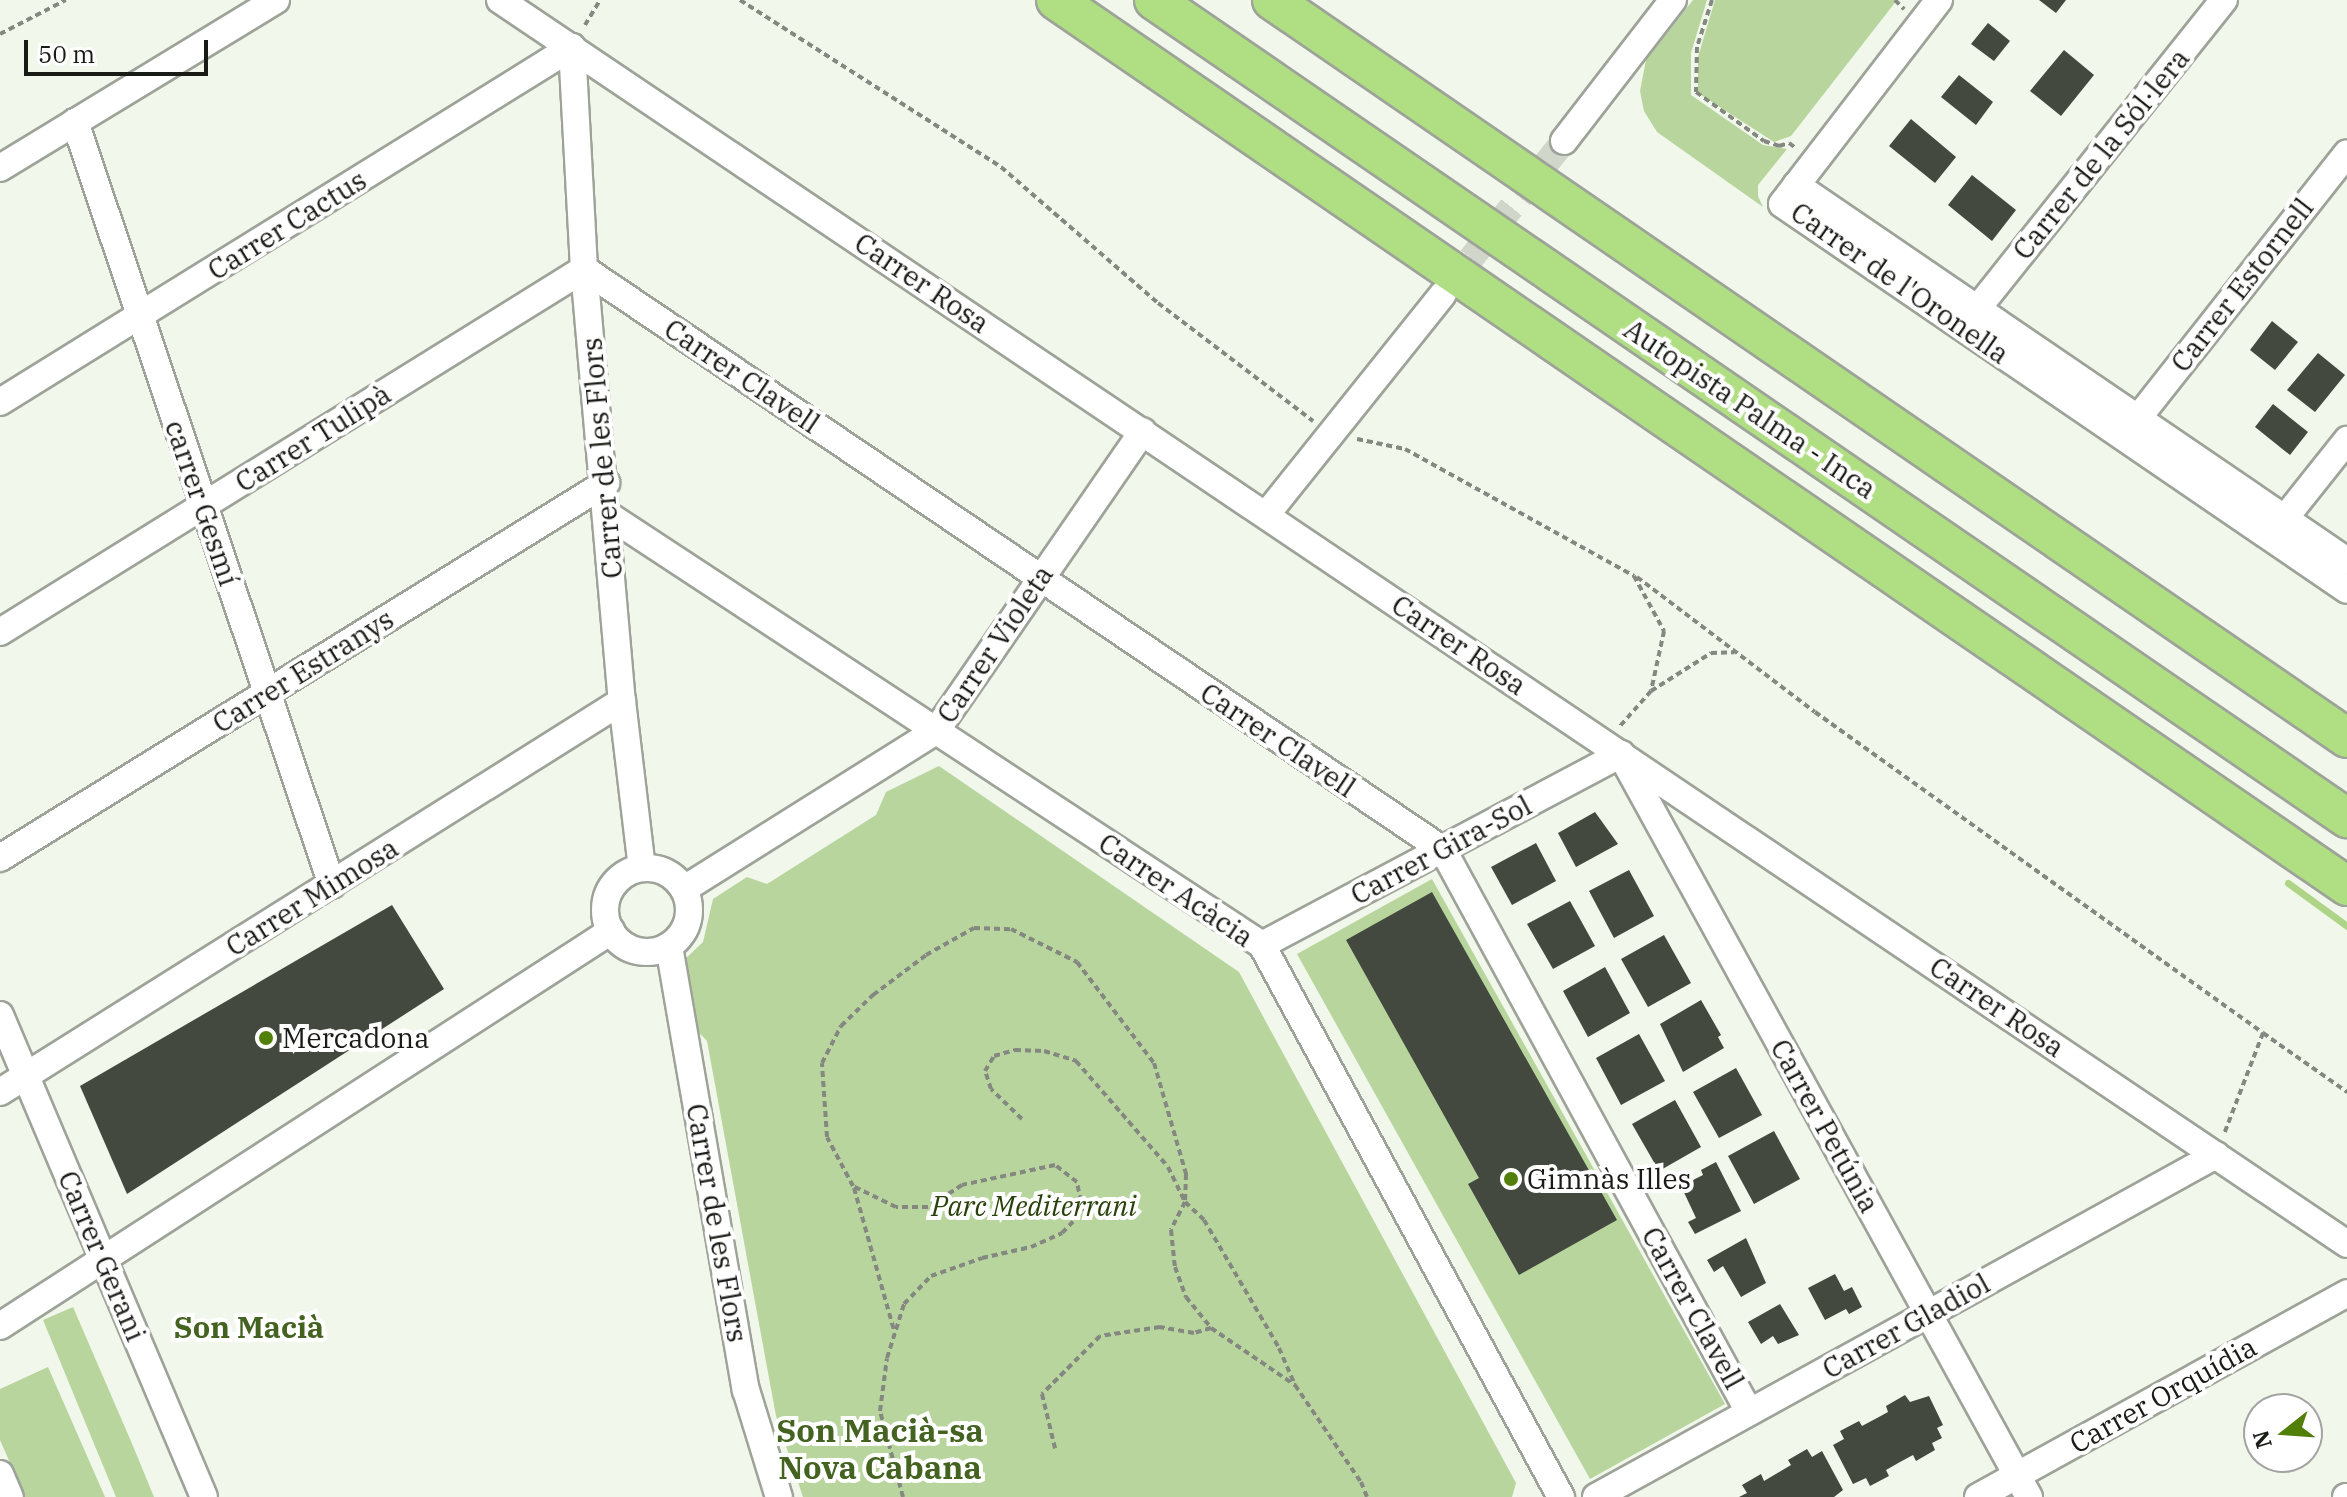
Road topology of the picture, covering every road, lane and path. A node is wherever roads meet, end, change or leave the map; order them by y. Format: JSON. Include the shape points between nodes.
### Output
{"nodes":[{"id":1,"x":66,"y":0,"type":"edge"},
{"id":2,"x":276,"y":0,"type":"edge"},
{"id":3,"x":500,"y":0,"type":"edge"},
{"id":4,"x":600,"y":0,"type":"edge"},
{"id":5,"x":740,"y":0,"type":"edge"},
{"id":6,"x":1056,"y":0,"type":"edge"},
{"id":7,"x":1154,"y":0,"type":"edge"},
{"id":8,"x":1272,"y":0,"type":"edge"},
{"id":9,"x":1673,"y":0,"type":"edge"},
{"id":10,"x":1712,"y":0,"type":"edge"},
{"id":11,"x":1939,"y":0,"type":"edge"},
{"id":12,"x":2224,"y":0,"type":"edge"},
{"id":13,"x":0,"y":34,"type":"edge"},
{"id":14,"x":572,"y":47,"type":"junction"},
{"id":15,"x":75,"y":122,"type":"junction"},
{"id":16,"x":1564,"y":141,"type":"tunnel mouth"},
{"id":17,"x":2347,"y":153,"type":"edge"},
{"id":18,"x":1814,"y":161,"type":"junction"},
{"id":19,"x":0,"y":168,"type":"edge"},
{"id":20,"x":1796,"y":185,"type":"junction"},
{"id":21,"x":584,"y":269,"type":"junction"},
{"id":22,"x":1443,"y":294,"type":"tunnel mouth"},
{"id":23,"x":1977,"y":309,"type":"junction"},
{"id":24,"x":140,"y":317,"type":"junction"},
{"id":25,"x":0,"y":402,"type":"edge"},
{"id":26,"x":2138,"y":418,"type":"junction"},
{"id":27,"x":1143,"y":431,"type":"junction"},
{"id":28,"x":1329,"y":434,"type":"junction"},
{"id":29,"x":2347,"y":440,"type":"edge"},
{"id":30,"x":606,"y":483,"type":"junction"},
{"id":31,"x":202,"y":507,"type":"junction"},
{"id":32,"x":608,"y":515,"type":"junction"},
{"id":33,"x":1266,"y":515,"type":"junction"},
{"id":34,"x":2285,"y":518,"type":"junction"},
{"id":35,"x":2347,"y":561,"type":"edge"},
{"id":36,"x":1634,"y":576,"type":"junction"},
{"id":37,"x":1039,"y":578,"type":"junction"},
{"id":38,"x":2347,"y":590,"type":"edge"},
{"id":39,"x":0,"y":632,"type":"edge"},
{"id":40,"x":1737,"y":652,"type":"junction"},
{"id":41,"x":1651,"y":691,"type":"junction"},
{"id":42,"x":267,"y":694,"type":"junction"},
{"id":43,"x":622,"y":701,"type":"junction"},
{"id":44,"x":936,"y":731,"type":"junction"},
{"id":45,"x":2347,"y":738,"type":"edge"},
{"id":46,"x":1613,"y":748,"type":"junction"},
{"id":47,"x":2343,"y":817,"type":"edge"},
{"id":48,"x":1443,"y":850,"type":"junction"},
{"id":49,"x":0,"y":858,"type":"edge"},
{"id":50,"x":642,"y":868,"type":"junction"},
{"id":51,"x":332,"y":885,"type":"junction"},
{"id":52,"x":2347,"y":886,"type":"edge"},
{"id":53,"x":684,"y":889,"type":"junction"},
{"id":54,"x":611,"y":931,"type":"junction"},
{"id":55,"x":1262,"y":945,"type":"junction"},
{"id":56,"x":669,"y":946,"type":"junction"},
{"id":57,"x":0,"y":1015,"type":"edge"},
{"id":58,"x":2263,"y":1033,"type":"junction"},
{"id":59,"x":26,"y":1076,"type":"junction"},
{"id":60,"x":0,"y":1092,"type":"edge"},
{"id":61,"x":2347,"y":1092,"type":"edge"},
{"id":62,"x":1022,"y":1119,"type":"dead end"},
{"id":63,"x":2216,"y":1155,"type":"junction"},
{"id":64,"x":853,"y":1186,"type":"junction"},
{"id":65,"x":1185,"y":1202,"type":"junction"},
{"id":66,"x":2347,"y":1244,"type":"edge"},
{"id":67,"x":104,"y":1260,"type":"junction"},
{"id":68,"x":2347,"y":1293,"type":"edge"},
{"id":69,"x":1928,"y":1314,"type":"junction"},
{"id":70,"x":0,"y":1326,"type":"edge"},
{"id":71,"x":1211,"y":1328,"type":"junction"},
{"id":72,"x":895,"y":1332,"type":"junction"},
{"id":73,"x":1295,"y":1385,"type":"junction"},
{"id":74,"x":1749,"y":1412,"type":"junction"},
{"id":75,"x":1055,"y":1448,"type":"dead end"},
{"id":76,"x":0,"y":1474,"type":"edge"},
{"id":77,"x":2023,"y":1486,"type":"edge"},
{"id":78,"x":10,"y":1497,"type":"edge"},
{"id":79,"x":204,"y":1497,"type":"edge"},
{"id":80,"x":779,"y":1497,"type":"edge"},
{"id":81,"x":903,"y":1497,"type":"edge"},
{"id":82,"x":1367,"y":1497,"type":"edge"},
{"id":83,"x":1561,"y":1497,"type":"edge"},
{"id":84,"x":1596,"y":1497,"type":"edge"},
{"id":85,"x":1978,"y":1497,"type":"edge"}],
"edges":[{"from":1,"to":13,"type":"path"},
{"from":2,"to":15,"type":"street"},
{"from":3,"to":14,"type":"street","name":"Carrer Rosa"},
{"from":4,"to":14,"type":"path"},
{"from":5,"to":28,"type":"path","via":[[1001,167],[1158,303]]},
{"from":6,"to":52,"type":"highway"},
{"from":7,"to":47,"type":"highway","name":"Autopista Palma - Inca"},
{"from":8,"to":45,"type":"highway"},
{"from":9,"to":16,"type":"street"},
{"from":10,"to":18,"type":"path","via":[[1697,47],[1696,92],[1764,141],[1789,143]]},
{"from":11,"to":18,"type":"street"},
{"from":12,"to":23,"type":"street","name":"Carrer de la Sól·lera"},
{"from":14,"to":21,"type":"street","name":"Carrer de les Flors"},
{"from":14,"to":24,"type":"street","name":"Carrer Cactus"},
{"from":14,"to":27,"type":"street","name":"Carrer Rosa"},
{"from":15,"to":19,"type":"street"},
{"from":15,"to":24,"type":"street","name":"carrer Gesmí"},
{"from":17,"to":26,"type":"street","name":"Carrer Estornell"},
{"from":18,"to":20,"type":"street"},
{"from":20,"to":23,"type":"street","name":"Carrer de l'Oronella"},
{"from":20,"to":38,"type":"street","name":"Carrer de l'Oronella","via":[[1782,204]]},
{"from":21,"to":30,"type":"street","name":"Carrer de les Flors"},
{"from":21,"to":31,"type":"street","name":"Carrer Tulipà"},
{"from":21,"to":37,"type":"street","name":"Carrer Clavell"},
{"from":22,"to":28,"type":"street"},
{"from":23,"to":26,"type":"street","name":"Carrer de l'Oronella"},
{"from":24,"to":25,"type":"street","name":"Carrer Cactus"},
{"from":24,"to":31,"type":"street","name":"carrer Gesmí"},
{"from":26,"to":34,"type":"street","name":"Carrer de l'Oronella"},
{"from":27,"to":33,"type":"street","name":"Carrer Rosa"},
{"from":27,"to":37,"type":"street","name":"Carrer Violeta"},
{"from":28,"to":33,"type":"street"},
{"from":28,"to":36,"type":"path","via":[[1405,449]]},
{"from":29,"to":34,"type":"street"},
{"from":30,"to":32,"type":"street","name":"Carrer de les Flors"},
{"from":30,"to":42,"type":"street","name":"Carrer Estranys"},
{"from":31,"to":39,"type":"street","name":"Carrer Tulipà"},
{"from":31,"to":42,"type":"street","name":"carrer Gesmí"},
{"from":32,"to":43,"type":"street","name":"Carrer de les Flors"},
{"from":32,"to":44,"type":"street","name":"Carrer Acàcia"},
{"from":33,"to":46,"type":"street","name":"Carrer Rosa"},
{"from":34,"to":35,"type":"street","name":"Carrer de l'Oronella"},
{"from":36,"to":40,"type":"path"},
{"from":36,"to":41,"type":"path","via":[[1664,631]]},
{"from":37,"to":44,"type":"street","name":"Carrer Violeta"},
{"from":37,"to":48,"type":"street","name":"Carrer Clavell"},
{"from":40,"to":41,"type":"path","via":[[1711,653]]},
{"from":40,"to":58,"type":"path"},
{"from":41,"to":46,"type":"path"},
{"from":42,"to":49,"type":"street","name":"Carrer Estranys"},
{"from":42,"to":51,"type":"street","name":"carrer Gesmí"},
{"from":43,"to":50,"type":"street","name":"Carrer de les Flors"},
{"from":43,"to":51,"type":"street","name":"Carrer Mimosa"},
{"from":44,"to":53,"type":"street","name":"Carrer Violeta"},
{"from":44,"to":55,"type":"street","name":"Carrer Acàcia"},
{"from":46,"to":48,"type":"street","name":"Carrer Gira-Sol"},
{"from":46,"to":63,"type":"street","name":"Carrer Rosa"},
{"from":46,"to":69,"type":"street","name":"Carrer Petúnia"},
{"from":48,"to":55,"type":"street","name":"Carrer Gira-Sol"},
{"from":48,"to":74,"type":"street","name":"Carrer Clavell"},
{"from":50,"to":53,"type":"street","via":[[662,870]]},
{"from":50,"to":54,"type":"street","via":[[616,881],[608,893],[605,908]]},
{"from":51,"to":59,"type":"street","name":"Carrer Mimosa"},
{"from":53,"to":56,"type":"street","via":[[690,909],[687,924]]},
{"from":54,"to":56,"type":"street","via":[[633,950]]},
{"from":54,"to":67,"type":"street"},
{"from":55,"to":83,"type":"street","name":"Carrer Acàcia"},
{"from":56,"to":80,"type":"street","name":"Carrer de les Flors","via":[[746,1390]]},
{"from":57,"to":59,"type":"street","name":"Carrer Gerani"},
{"from":58,"to":61,"type":"path"},
{"from":58,"to":63,"type":"path"},
{"from":59,"to":60,"type":"street","name":"Carrer Mimosa"},
{"from":59,"to":67,"type":"street","name":"Carrer Gerani"},
{"from":62,"to":65,"type":"path","via":[[991,1089],[985,1071],[994,1056],[1044,1051],[1076,1061],[1168,1167]]},
{"from":63,"to":66,"type":"street","name":"Carrer Rosa"},
{"from":63,"to":69,"type":"street","name":"Carrer Gladiol"},
{"from":64,"to":65,"type":"path","via":[[827,1137],[822,1063],[841,1026],[873,995],[950,941],[974,928],[1011,929],[1077,962],[1154,1063],[1186,1174]]},
{"from":64,"to":72,"type":"path"},
{"from":64,"to":72,"type":"path","via":[[896,1207],[928,1207],[962,1185],[1055,1165],[1077,1182],[1083,1211],[1062,1233],[931,1276],[904,1304]]},
{"from":65,"to":71,"type":"path","via":[[1171,1230],[1175,1267],[1186,1297]]},
{"from":65,"to":73,"type":"path","via":[[1204,1220]]},
{"from":67,"to":70,"type":"street"},
{"from":67,"to":79,"type":"street","name":"Carrer Gerani"},
{"from":68,"to":77,"type":"street","name":"Carrer Orquídia"},
{"from":69,"to":74,"type":"street","name":"Carrer Gladiol"},
{"from":69,"to":77,"type":"street","name":"Carrer Petúnia"},
{"from":71,"to":73,"type":"path"},
{"from":71,"to":75,"type":"path","via":[[1194,1333],[1160,1327],[1100,1336],[1042,1394]]},
{"from":72,"to":81,"type":"path","via":[[880,1411]]},
{"from":73,"to":82,"type":"path"},
{"from":74,"to":84,"type":"street","name":"Carrer Gladiol"},
{"from":76,"to":78,"type":"street"},
{"from":77,"to":85,"type":"street","name":"Carrer Orquídia"}]}
